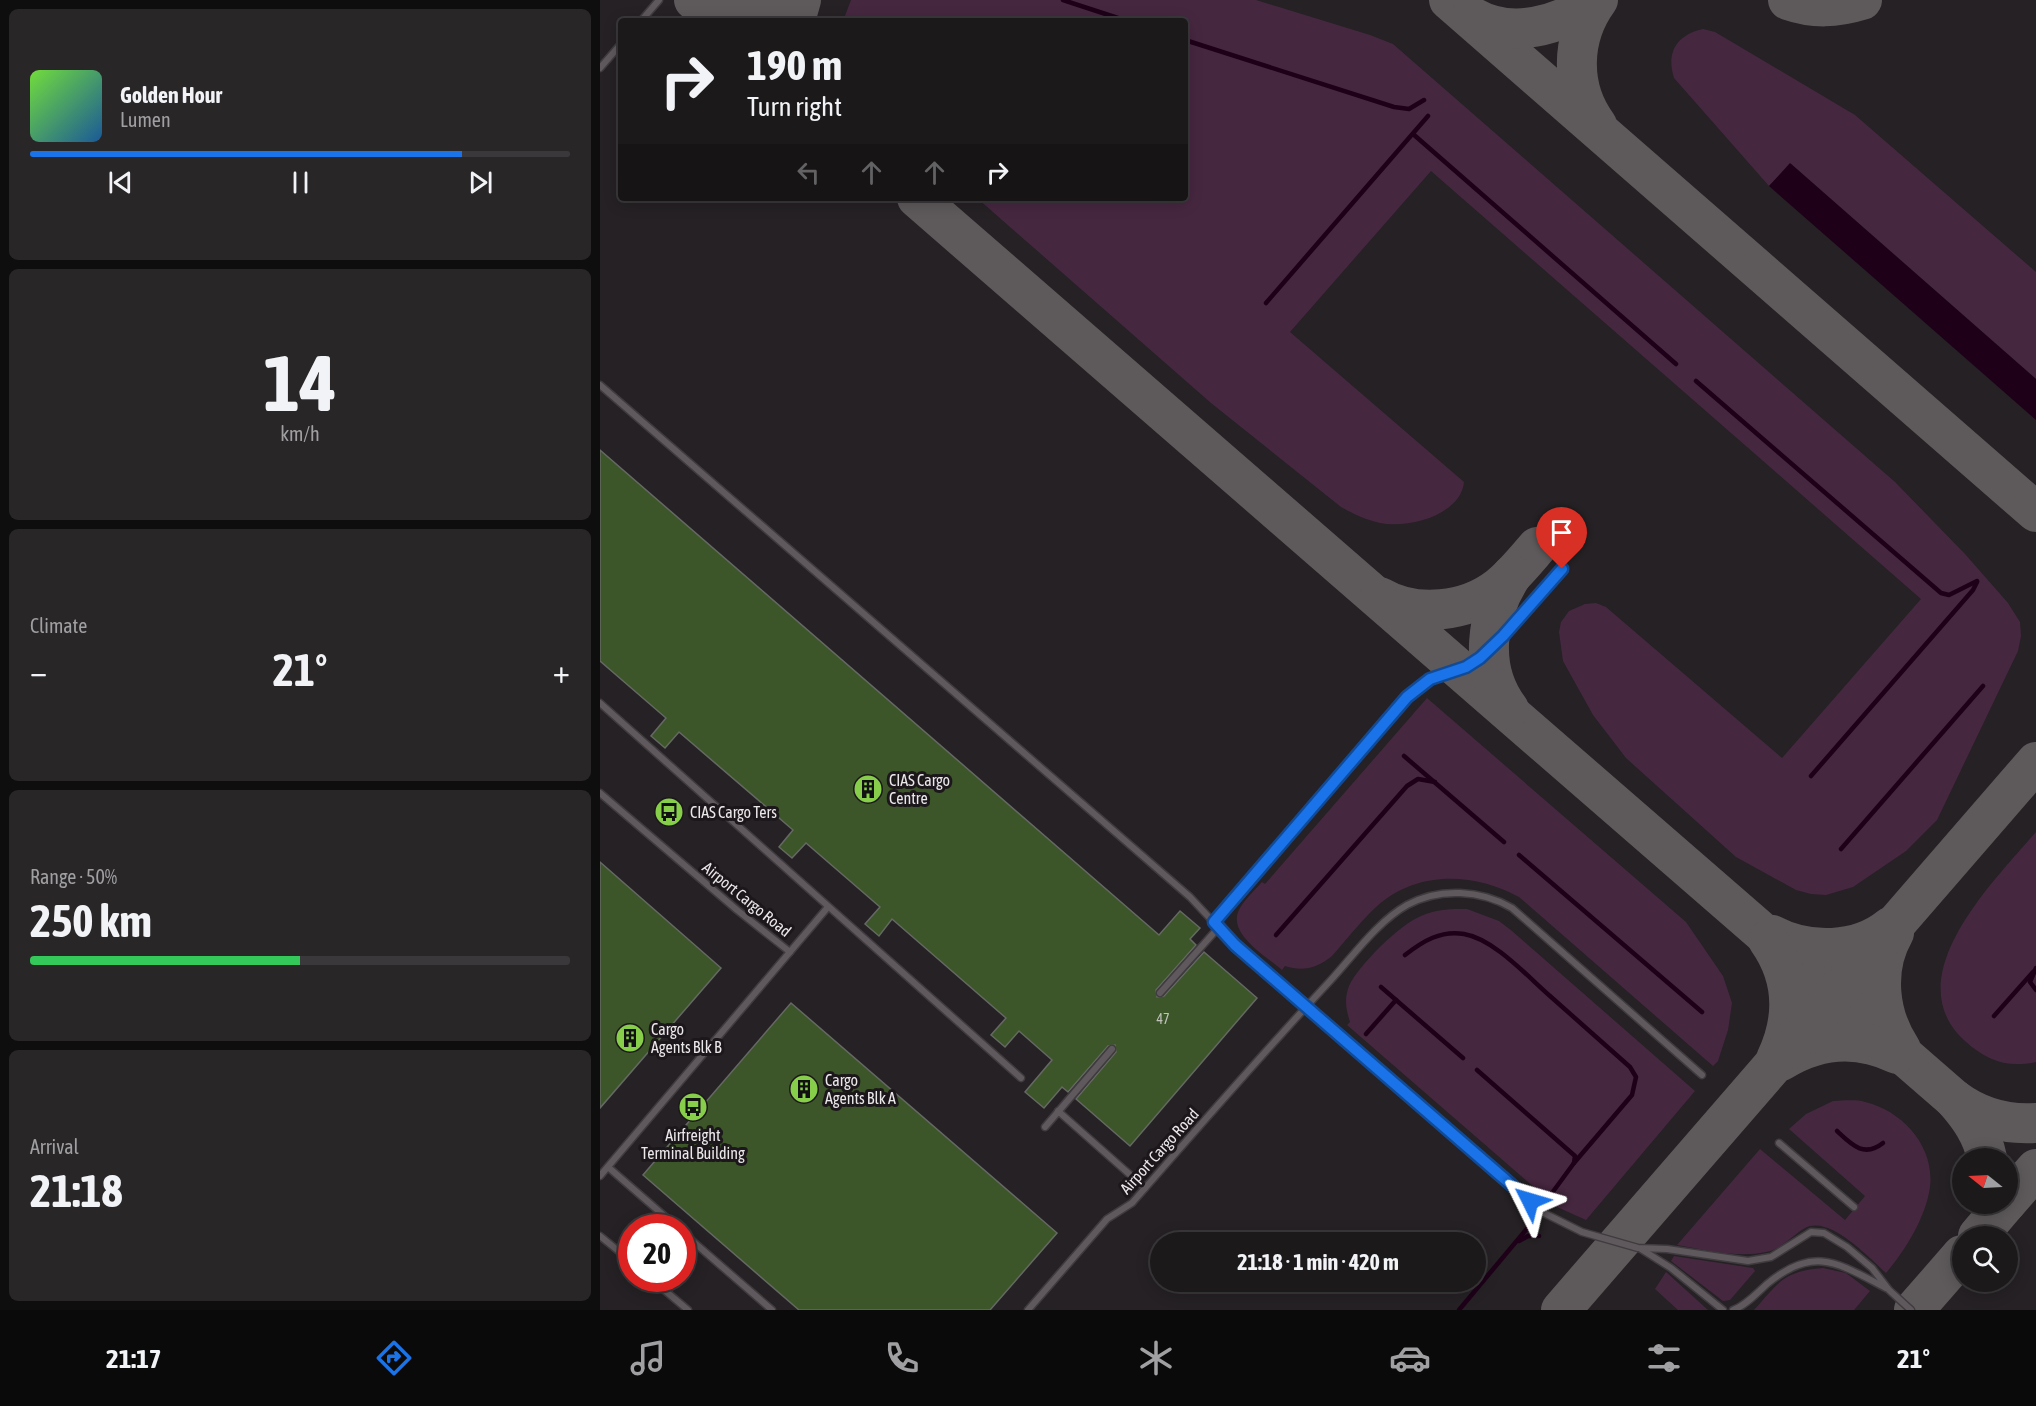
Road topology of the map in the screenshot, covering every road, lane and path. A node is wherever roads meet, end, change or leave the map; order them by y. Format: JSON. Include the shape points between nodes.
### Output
{"nodes":[{"id":1,"x":659,"y":0,"type":"edge"},
{"id":2,"x":644,"y":18,"type":"edge"},
{"id":3,"x":618,"y":47,"type":"edge"},
{"id":4,"x":600,"y":68,"type":"edge"},
{"id":5,"x":600,"y":385,"type":"edge"},
{"id":6,"x":1562,"y":569,"type":"dead end"},
{"id":7,"x":600,"y":703,"type":"edge"},
{"id":8,"x":600,"y":793,"type":"edge"},
{"id":9,"x":828,"y":907,"type":"junction"},
{"id":10,"x":1217,"y":924,"type":"junction"},
{"id":11,"x":790,"y":952,"type":"junction"},
{"id":12,"x":1160,"y":993,"type":"dead end"},
{"id":13,"x":1306,"y":1006,"type":"junction"},
{"id":14,"x":1112,"y":1049,"type":"dead end"},
{"id":15,"x":1702,"y":1076,"type":"dead end"},
{"id":16,"x":1021,"y":1078,"type":"dead end"},
{"id":17,"x":1058,"y":1111,"type":"junction"},
{"id":18,"x":1045,"y":1127,"type":"dead end"},
{"id":19,"x":1779,"y":1143,"type":"dead end"},
{"id":20,"x":608,"y":1167,"type":"junction"},
{"id":21,"x":600,"y":1176,"type":"edge"},
{"id":22,"x":1145,"y":1188,"type":"junction"},
{"id":23,"x":1854,"y":1207,"type":"dead end"},
{"id":24,"x":661,"y":1214,"type":"edge"},
{"id":25,"x":600,"y":1236,"type":"edge"},
{"id":26,"x":696,"y":1244,"type":"edge"},
{"id":27,"x":1638,"y":1248,"type":"junction"},
{"id":28,"x":618,"y":1251,"type":"edge"},
{"id":29,"x":1889,"y":1290,"type":"junction"},
{"id":30,"x":667,"y":1292,"type":"edge"},
{"id":31,"x":688,"y":1310,"type":"edge"},
{"id":32,"x":772,"y":1310,"type":"edge"},
{"id":33,"x":1028,"y":1310,"type":"edge"},
{"id":34,"x":1723,"y":1310,"type":"edge"},
{"id":35,"x":1733,"y":1310,"type":"edge"},
{"id":36,"x":1911,"y":1310,"type":"edge"}],
"edges":[{"from":1,"to":2,"type":"lane"},
{"from":3,"to":4,"type":"lane"},
{"from":5,"to":10,"type":"lane"},
{"from":6,"to":10,"type":"lane","via":[[1480,658],[1430,679],[1407,697]]},
{"from":7,"to":9,"type":"lane"},
{"from":8,"to":11,"type":"lane","name":"Airport Cargo Road"},
{"from":9,"to":11,"type":"lane"},
{"from":9,"to":16,"type":"lane"},
{"from":10,"to":12,"type":"lane"},
{"from":10,"to":13,"type":"lane","via":[[1235,945]]},
{"from":11,"to":20,"type":"lane","name":"Airport Cargo Road"},
{"from":13,"to":15,"type":"lane","name":"Airport Cargo Road","via":[[1390,916],[1425,898],[1472,893],[1500,901],[1521,915]]},
{"from":13,"to":22,"type":"lane","name":"Airport Cargo Road"},
{"from":13,"to":27,"type":"lane","via":[[1544,1213],[1582,1232]]},
{"from":14,"to":17,"type":"lane"},
{"from":17,"to":18,"type":"lane"},
{"from":17,"to":22,"type":"lane"},
{"from":19,"to":23,"type":"lane"},
{"from":20,"to":21,"type":"lane","name":"Airport Cargo Road"},
{"from":20,"to":24,"type":"lane"},
{"from":22,"to":33,"type":"lane","name":"Airport Cargo Road","via":[[1132,1203],[1107,1219]]},
{"from":25,"to":28,"type":"lane"},
{"from":26,"to":32,"type":"lane"},
{"from":27,"to":29,"type":"lane","via":[[1756,1261],[1818,1232],[1838,1241],[1872,1268]]},
{"from":27,"to":34,"type":"lane","via":[[1671,1268]]},
{"from":29,"to":35,"type":"lane","via":[[1839,1265],[1803,1262],[1783,1270]]},
{"from":29,"to":36,"type":"lane"},
{"from":30,"to":31,"type":"lane"}]}
